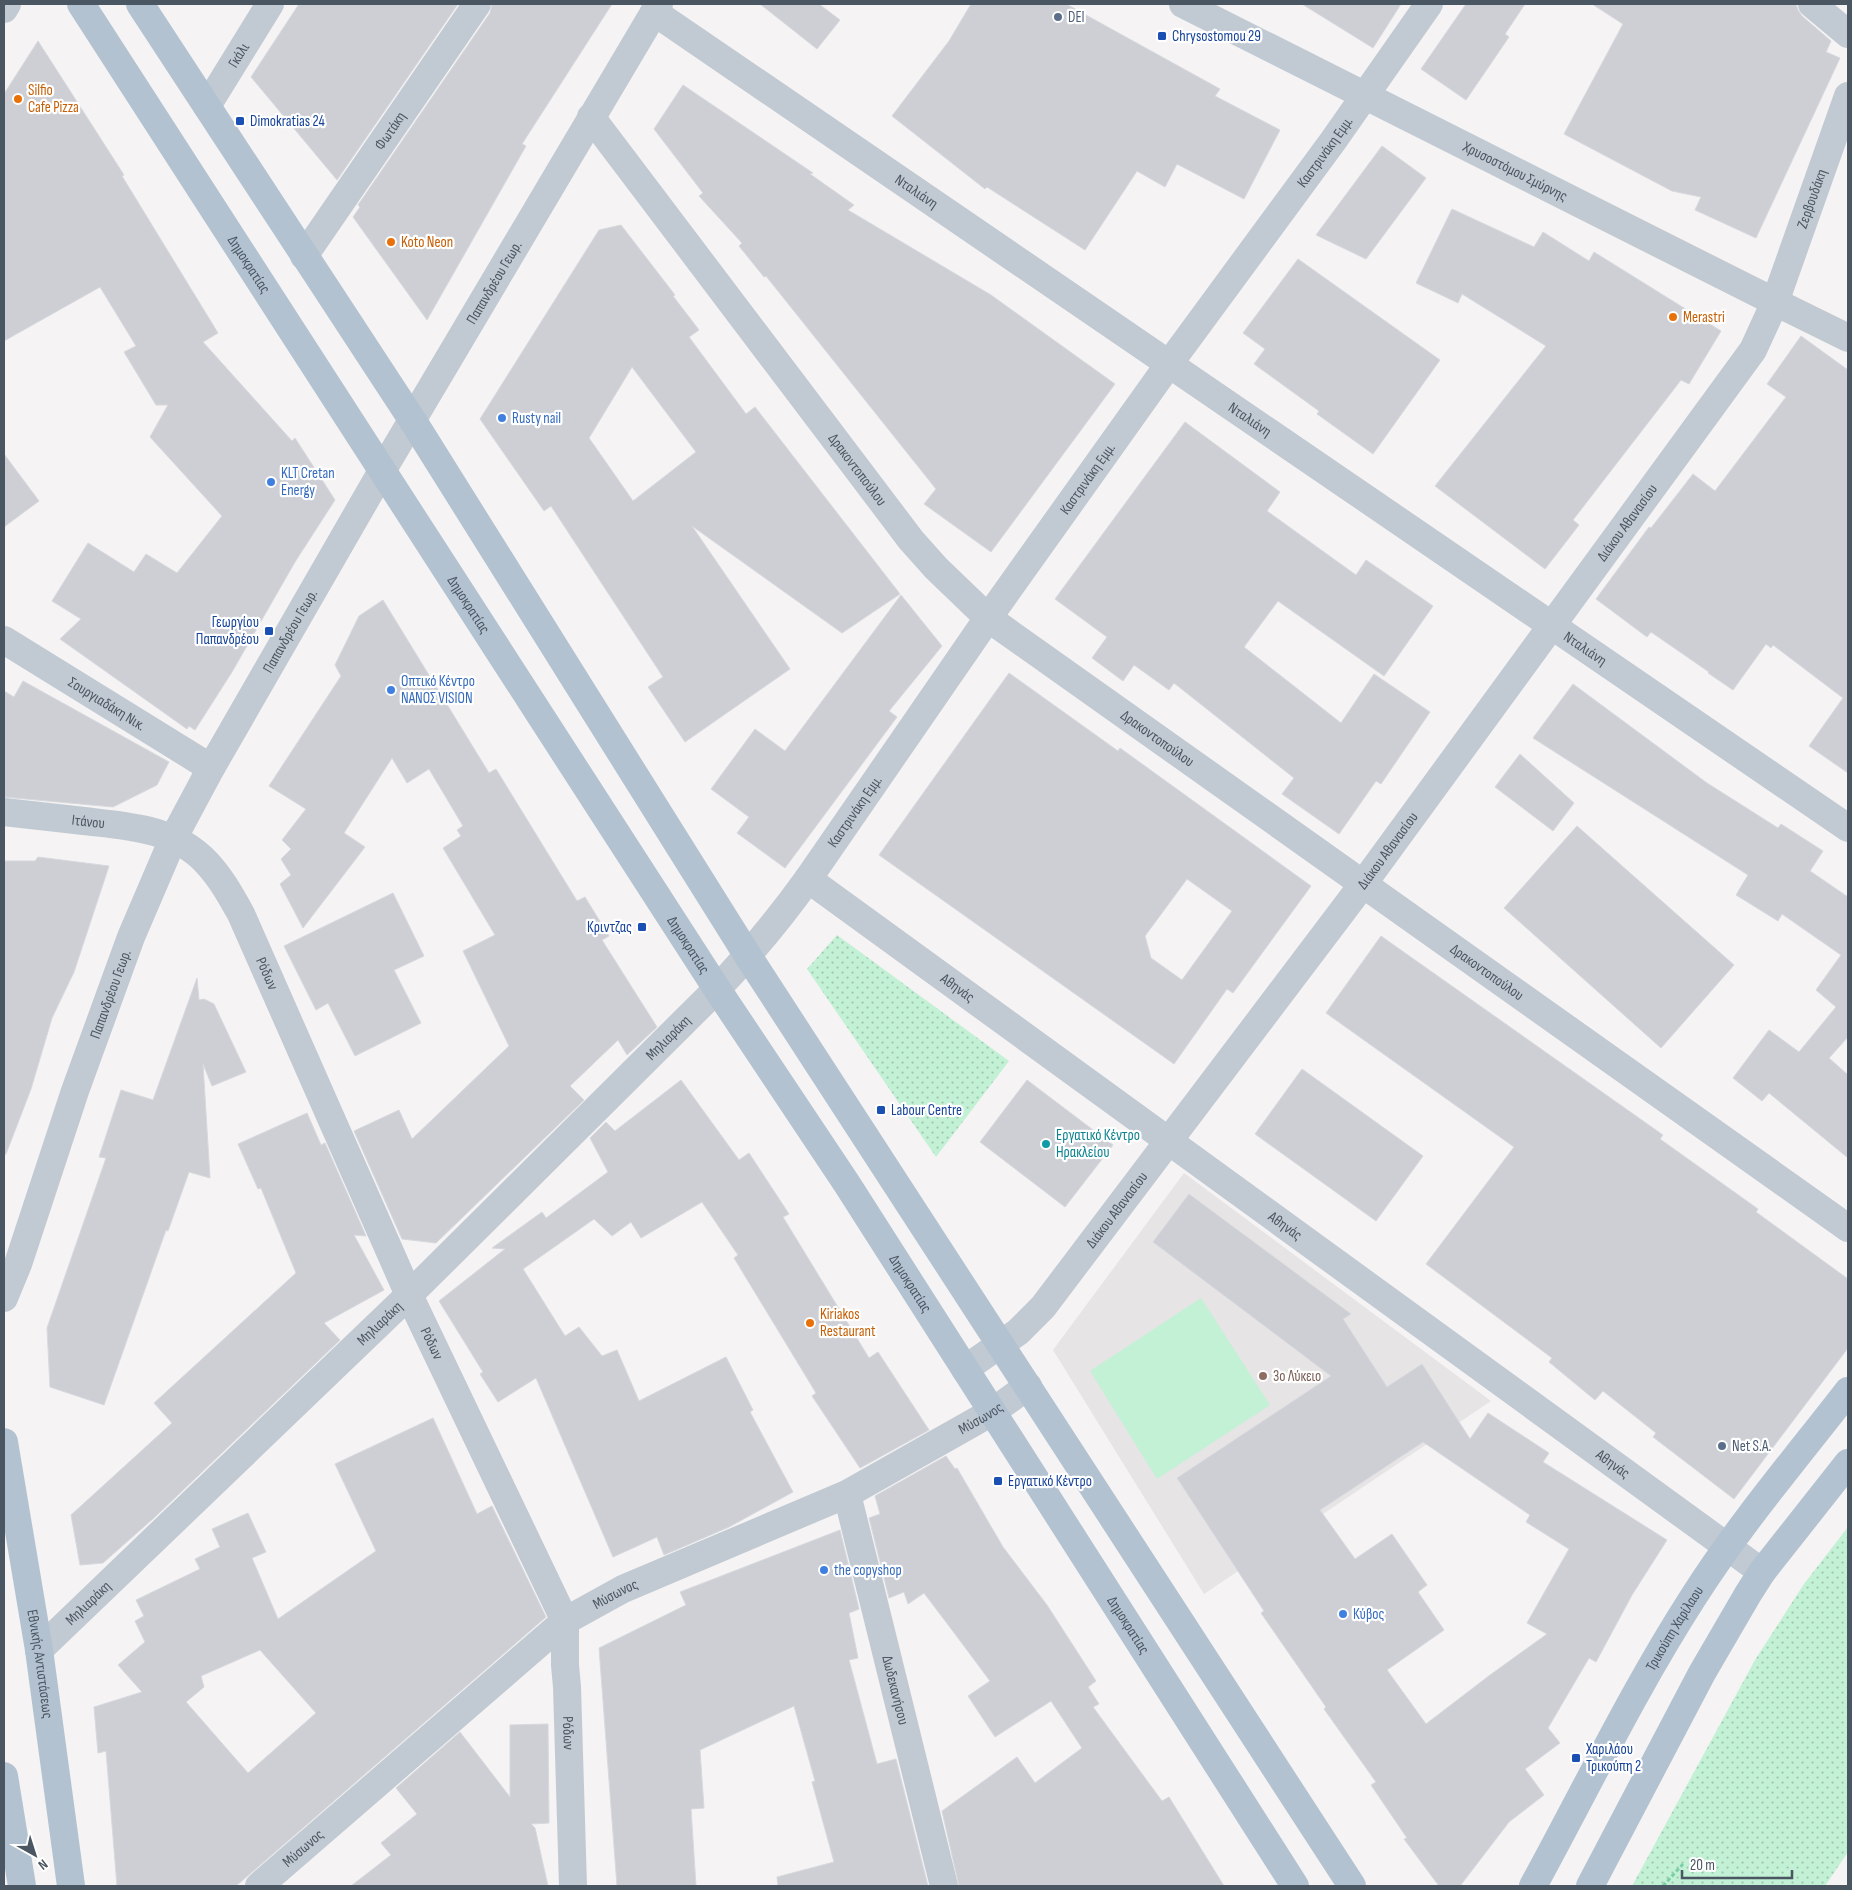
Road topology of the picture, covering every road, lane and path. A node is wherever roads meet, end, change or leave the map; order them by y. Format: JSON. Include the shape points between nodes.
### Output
{"nodes":[{"id":1,"x":6,"y":4,"type":"edge"},
{"id":2,"x":81,"y":4,"type":"edge"},
{"id":3,"x":140,"y":4,"type":"edge"},
{"id":4,"x":270,"y":4,"type":"edge"},
{"id":5,"x":477,"y":4,"type":"edge"},
{"id":6,"x":1184,"y":4,"type":"edge"},
{"id":7,"x":1429,"y":4,"type":"edge"},
{"id":8,"x":1812,"y":4,"type":"edge"},
{"id":9,"x":656,"y":8,"type":"edge"},
{"id":10,"x":4,"y":9,"type":"edge"},
{"id":11,"x":1848,"y":34,"type":"edge"},
{"id":12,"x":1365,"y":96,"type":"junction"},
{"id":13,"x":1848,"y":96,"type":"edge"},
{"id":14,"x":207,"y":106,"type":"junction"},
{"id":15,"x":591,"y":117,"type":"junction"},
{"id":16,"x":304,"y":256,"type":"junction"},
{"id":17,"x":1775,"y":302,"type":"junction"},
{"id":18,"x":1848,"y":338,"type":"edge"},
{"id":19,"x":1169,"y":364,"type":"junction"},
{"id":20,"x":413,"y":420,"type":"junction"},
{"id":21,"x":382,"y":471,"type":"junction"},
{"id":22,"x":988,"y":618,"type":"junction"},
{"id":23,"x":1551,"y":625,"type":"junction"},
{"id":24,"x":4,"y":640,"type":"edge"},
{"id":25,"x":211,"y":768,"type":"junction"},
{"id":26,"x":4,"y":812,"type":"edge"},
{"id":27,"x":1848,"y":828,"type":"edge"},
{"id":28,"x":172,"y":838,"type":"junction"},
{"id":29,"x":808,"y":879,"type":"junction"},
{"id":30,"x":1363,"y":884,"type":"junction"},
{"id":31,"x":748,"y":956,"type":"junction"},
{"id":32,"x":717,"y":989,"type":"junction"},
{"id":33,"x":1170,"y":1142,"type":"junction"},
{"id":34,"x":1848,"y":1228,"type":"edge"},
{"id":35,"x":409,"y":1295,"type":"junction"},
{"id":36,"x":4,"y":1298,"type":"edge"},
{"id":37,"x":1001,"y":1345,"type":"junction"},
{"id":38,"x":965,"y":1369,"type":"junction"},
{"id":39,"x":1028,"y":1386,"type":"junction"},
{"id":40,"x":1848,"y":1391,"type":"edge"},
{"id":41,"x":992,"y":1412,"type":"junction"},
{"id":42,"x":4,"y":1442,"type":"edge"},
{"id":43,"x":1848,"y":1463,"type":"edge"},
{"id":44,"x":847,"y":1494,"type":"junction"},
{"id":45,"x":1727,"y":1546,"type":"junction"},
{"id":46,"x":1762,"y":1572,"type":"junction"},
{"id":47,"x":565,"y":1621,"type":"junction"},
{"id":48,"x":38,"y":1650,"type":"junction"},
{"id":49,"x":4,"y":1776,"type":"edge"},
{"id":50,"x":1683,"y":1864,"type":"dead end"},
{"id":51,"x":22,"y":1886,"type":"edge"},
{"id":52,"x":71,"y":1886,"type":"edge"},
{"id":53,"x":258,"y":1886,"type":"edge"},
{"id":54,"x":573,"y":1886,"type":"edge"},
{"id":55,"x":944,"y":1886,"type":"edge"},
{"id":56,"x":1295,"y":1886,"type":"edge"},
{"id":57,"x":1352,"y":1886,"type":"edge"},
{"id":58,"x":1533,"y":1886,"type":"edge"},
{"id":59,"x":1590,"y":1886,"type":"edge"},
{"id":60,"x":1663,"y":1886,"type":"edge"}],
"edges":[{"from":1,"to":10,"type":"street"},
{"from":2,"to":21,"type":"main road","name":"Δημοκρατίας"},
{"from":3,"to":14,"type":"main road"},
{"from":4,"to":14,"type":"street","name":"Γκάλι"},
{"from":5,"to":16,"type":"street","name":"Φωτάκη"},
{"from":6,"to":12,"type":"street","name":"Χρυσοστόμου Σμύρνης"},
{"from":7,"to":12,"type":"street","name":"Καστρινάκη Εμμ."},
{"from":8,"to":11,"type":"street"},
{"from":9,"to":15,"type":"street","name":"Παπανδρέου Γεωρ."},
{"from":9,"to":19,"type":"street","name":"Νταλιάνη"},
{"from":12,"to":17,"type":"street","name":"Χρυσοστόμου Σμύρνης"},
{"from":12,"to":19,"type":"street","name":"Καστρινάκη Εμμ."},
{"from":13,"to":17,"type":"street","name":"Ζερβουδάκη"},
{"from":14,"to":16,"type":"main road"},
{"from":15,"to":20,"type":"street","name":"Παπανδρέου Γεωρ."},
{"from":15,"to":22,"type":"street","name":"Δρακοντοπούλου","via":[[912,540]]},
{"from":16,"to":20,"type":"main road"},
{"from":17,"to":18,"type":"street","name":"Χρυσοστόμου Σμύρνης"},
{"from":17,"to":23,"type":"street","name":"Διάκου Αθανασίου","via":[[1754,350]]},
{"from":19,"to":22,"type":"street","name":"Καστρινάκη Εμμ."},
{"from":19,"to":23,"type":"street","name":"Νταλιάνη"},
{"from":20,"to":21,"type":"street","name":"Παπανδρέου Γεωρ."},
{"from":20,"to":31,"type":"main road"},
{"from":21,"to":25,"type":"street","name":"Παπανδρέου Γεωρ."},
{"from":21,"to":32,"type":"main road","name":"Δημοκρατίας"},
{"from":22,"to":29,"type":"street","name":"Καστρινάκη Εμμ."},
{"from":22,"to":30,"type":"street","name":"Δρακοντοπούλου"},
{"from":23,"to":27,"type":"street","name":"Νταλιάνη"},
{"from":23,"to":30,"type":"street","name":"Διάκου Αθανασίου"},
{"from":24,"to":25,"type":"street","name":"Σουργιαδάκη Νικ."},
{"from":25,"to":28,"type":"street","name":"Παπανδρέου Γεωρ."},
{"from":26,"to":28,"type":"street","name":"Ιτάνου","via":[[138,827]]},
{"from":28,"to":35,"type":"street","name":"Ρόδων","via":[[206,862],[241,914]]},
{"from":28,"to":36,"type":"street","name":"Παπανδρέου Γεωρ.","via":[[130,937]]},
{"from":29,"to":31,"type":"street","name":"Καστρινάκη Εμμ."},
{"from":29,"to":33,"type":"street","name":"Αθηνάς"},
{"from":30,"to":33,"type":"street","name":"Διάκου Αθανασίου"},
{"from":30,"to":34,"type":"street","name":"Δρακοντοπούλου"},
{"from":31,"to":32,"type":"street","name":"Μηλιαράκη"},
{"from":31,"to":37,"type":"main road"},
{"from":32,"to":35,"type":"street","name":"Μηλιαράκη"},
{"from":32,"to":38,"type":"main road","name":"Δημοκρατίας"},
{"from":33,"to":37,"type":"street","name":"Διάκου Αθανασίου","via":[[1043,1307]]},
{"from":33,"to":45,"type":"street","name":"Αθηνάς"},
{"from":35,"to":47,"type":"street","name":"Ρόδων"},
{"from":35,"to":48,"type":"street","name":"Μηλιαράκη"},
{"from":37,"to":38,"type":"street","name":"Διάκου Αθανασίου"},
{"from":37,"to":39,"type":"main road"},
{"from":38,"to":41,"type":"main road","name":"Δημοκρατίας"},
{"from":39,"to":41,"type":"street","name":"Μύσωνος"},
{"from":39,"to":57,"type":"main road"},
{"from":40,"to":45,"type":"main road","name":"Τρικούπη Χαρίλαου"},
{"from":41,"to":44,"type":"street","name":"Μύσωνος"},
{"from":41,"to":56,"type":"main road","name":"Δημοκρατίας"},
{"from":42,"to":48,"type":"main road","name":"Εθνικής Αντιστάσεως"},
{"from":43,"to":46,"type":"main road"},
{"from":44,"to":47,"type":"street","name":"Μύσωνος","via":[[624,1589]]},
{"from":44,"to":55,"type":"street","name":"Δωδεκανήσου"},
{"from":45,"to":46,"type":"street","name":"Αθηνάς"},
{"from":45,"to":58,"type":"main road","name":"Τρικούπη Χαρίλαου","via":[[1650,1669]]},
{"from":46,"to":59,"type":"main road","via":[[1702,1673]]},
{"from":47,"to":53,"type":"street","name":"Μύσωνος"},
{"from":47,"to":54,"type":"street","name":"Ρόδων"},
{"from":48,"to":52,"type":"main road","name":"Εθνικής Αντιστάσεως"},
{"from":49,"to":51,"type":"main road"},
{"from":50,"to":60,"type":"path"}]}
